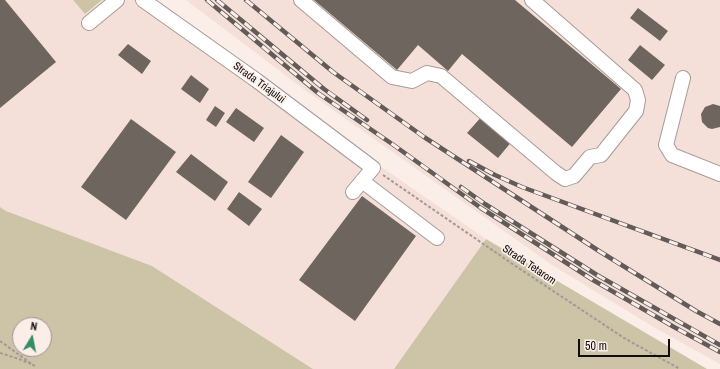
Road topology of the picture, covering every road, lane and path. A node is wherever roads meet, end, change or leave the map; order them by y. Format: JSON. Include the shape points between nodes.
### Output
{"nodes":[{"id":1,"x":117,"y":0,"type":"edge"},
{"id":2,"x":144,"y":0,"type":"edge"},
{"id":3,"x":301,"y":0,"type":"edge"},
{"id":4,"x":532,"y":0,"type":"edge"},
{"id":5,"x":89,"y":23,"type":"dead end"},
{"id":6,"x":683,"y":78,"type":"dead end"},
{"id":7,"x":374,"y":168,"type":"junction"},
{"id":8,"x":719,"y":172,"type":"edge"},
{"id":9,"x":362,"y":181,"type":"junction"},
{"id":10,"x":353,"y":192,"type":"dead end"},
{"id":11,"x":437,"y":238,"type":"dead end"},
{"id":12,"x":0,"y":341,"type":"edge"},
{"id":13,"x":0,"y":353,"type":"edge"},
{"id":14,"x":36,"y":367,"type":"junction"},
{"id":15,"x":40,"y":369,"type":"edge"},
{"id":16,"x":680,"y":369,"type":"edge"}],
"edges":[{"from":1,"to":5,"type":"street"},
{"from":2,"to":7,"type":"street","name":"Strada Triajului"},
{"from":3,"to":4,"type":"street","via":[[392,77],[412,81],[427,73],[441,76],[565,179],[574,176],[590,157],[601,155],[636,112],[638,100],[635,90]]},
{"from":6,"to":8,"type":"street","via":[[666,145],[672,155]]},
{"from":7,"to":9,"type":"street"},
{"from":7,"to":16,"type":"path","name":"Strada Tetarom","via":[[618,334]]},
{"from":9,"to":10,"type":"street"},
{"from":9,"to":11,"type":"street"},
{"from":12,"to":14,"type":"path"},
{"from":13,"to":14,"type":"path"},
{"from":14,"to":15,"type":"path"}]}
